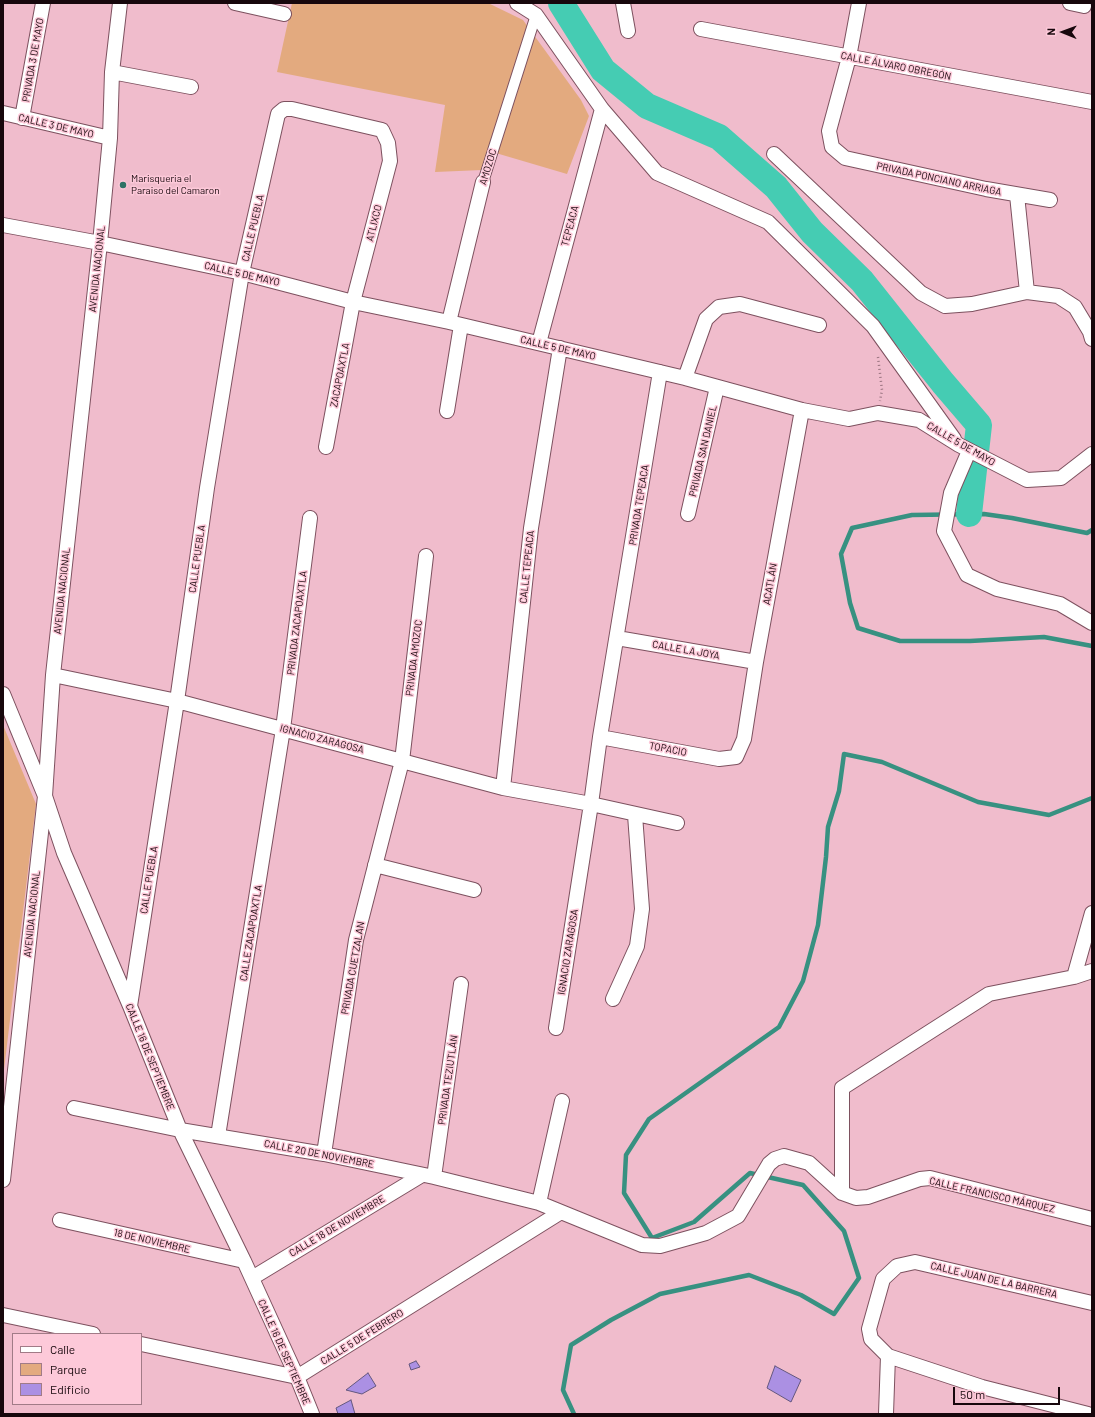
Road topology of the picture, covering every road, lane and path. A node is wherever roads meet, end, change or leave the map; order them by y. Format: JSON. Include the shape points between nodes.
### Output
{"nodes":[{"id":1,"x":43,"y":3,"type":"edge"},
{"id":2,"x":120,"y":3,"type":"edge"},
{"id":3,"x":235,"y":3,"type":"edge"},
{"id":4,"x":517,"y":3,"type":"edge"},
{"id":5,"x":623,"y":3,"type":"edge"},
{"id":6,"x":859,"y":3,"type":"edge"},
{"id":7,"x":1070,"y":3,"type":"edge"},
{"id":8,"x":1084,"y":6,"type":"dead end"},
{"id":9,"x":284,"y":14,"type":"dead end"},
{"id":10,"x":536,"y":15,"type":"junction"},
{"id":11,"x":701,"y":29,"type":"dead end"},
{"id":12,"x":628,"y":31,"type":"dead end"},
{"id":13,"x":848,"y":57,"type":"junction"},
{"id":14,"x":112,"y":72,"type":"junction"},
{"id":15,"x":191,"y":86,"type":"dead end"},
{"id":16,"x":1092,"y":102,"type":"edge"},
{"id":17,"x":602,"y":109,"type":"junction"},
{"id":18,"x":3,"y":113,"type":"edge"},
{"id":19,"x":278,"y":114,"type":"joint"},
{"id":20,"x":22,"y":118,"type":"junction"},
{"id":21,"x":110,"y":138,"type":"junction"},
{"id":22,"x":774,"y":154,"type":"dead end"},
{"id":23,"x":483,"y":182,"type":"joint"},
{"id":24,"x":1017,"y":195,"type":"junction"},
{"id":25,"x":1050,"y":200,"type":"dead end"},
{"id":26,"x":3,"y":225,"type":"edge"},
{"id":27,"x":100,"y":243,"type":"junction"},
{"id":28,"x":242,"y":273,"type":"junction"},
{"id":29,"x":1027,"y":292,"type":"junction"},
{"id":30,"x":353,"y":302,"type":"junction"},
{"id":31,"x":455,"y":324,"type":"junction"},
{"id":32,"x":819,"y":325,"type":"dead end"},
{"id":33,"x":1092,"y":339,"type":"edge"},
{"id":34,"x":539,"y":343,"type":"junction"},
{"id":35,"x":560,"y":348,"type":"junction"},
{"id":36,"x":877,"y":355,"type":"dead end"},
{"id":37,"x":660,"y":372,"type":"junction"},
{"id":38,"x":685,"y":378,"type":"junction"},
{"id":39,"x":717,"y":387,"type":"junction"},
{"id":40,"x":802,"y":410,"type":"junction"},
{"id":41,"x":447,"y":411,"type":"dead end"},
{"id":42,"x":878,"y":413,"type":"junction"},
{"id":43,"x":326,"y":447,"type":"dead end"},
{"id":44,"x":970,"y":451,"type":"junction"},
{"id":45,"x":1092,"y":454,"type":"edge"},
{"id":46,"x":688,"y":514,"type":"dead end"},
{"id":47,"x":310,"y":518,"type":"dead end"},
{"id":48,"x":426,"y":556,"type":"dead end"},
{"id":49,"x":1092,"y":623,"type":"edge"},
{"id":50,"x":617,"y":638,"type":"junction"},
{"id":51,"x":756,"y":662,"type":"junction"},
{"id":52,"x":53,"y":675,"type":"junction"},
{"id":53,"x":3,"y":694,"type":"edge"},
{"id":54,"x":177,"y":701,"type":"junction"},
{"id":55,"x":283,"y":729,"type":"junction"},
{"id":56,"x":600,"y":737,"type":"junction"},
{"id":57,"x":736,"y":757,"type":"joint"},
{"id":58,"x":402,"y":761,"type":"junction"},
{"id":59,"x":503,"y":788,"type":"junction"},
{"id":60,"x":45,"y":796,"type":"junction"},
{"id":61,"x":591,"y":804,"type":"junction"},
{"id":62,"x":636,"y":815,"type":"junction"},
{"id":63,"x":677,"y":823,"type":"dead end"},
{"id":64,"x":375,"y":865,"type":"junction"},
{"id":65,"x":474,"y":890,"type":"dead end"},
{"id":66,"x":1092,"y":913,"type":"edge"},
{"id":67,"x":1092,"y":971,"type":"edge"},
{"id":68,"x":1074,"y":976,"type":"junction"},
{"id":69,"x":461,"y":984,"type":"dead end"},
{"id":70,"x":613,"y":999,"type":"dead end"},
{"id":71,"x":130,"y":1006,"type":"junction"},
{"id":72,"x":556,"y":1028,"type":"dead end"},
{"id":73,"x":562,"y":1101,"type":"dead end"},
{"id":74,"x":74,"y":1108,"type":"dead end"},
{"id":75,"x":180,"y":1130,"type":"junction"},
{"id":76,"x":218,"y":1136,"type":"junction"},
{"id":77,"x":5,"y":1145,"type":"edge"},
{"id":78,"x":324,"y":1154,"type":"junction"},
{"id":79,"x":428,"y":1176,"type":"junction"},
{"id":80,"x":3,"y":1180,"type":"edge"},
{"id":81,"x":755,"y":1187,"type":"joint"},
{"id":82,"x":842,"y":1193,"type":"junction"},
{"id":83,"x":539,"y":1203,"type":"junction"},
{"id":84,"x":561,"y":1212,"type":"junction"},
{"id":85,"x":1092,"y":1219,"type":"edge"},
{"id":86,"x":60,"y":1220,"type":"dead end"},
{"id":87,"x":244,"y":1261,"type":"junction"},
{"id":88,"x":252,"y":1278,"type":"junction"},
{"id":89,"x":1092,"y":1303,"type":"edge"},
{"id":90,"x":3,"y":1315,"type":"edge"},
{"id":91,"x":88,"y":1333,"type":"edge"},
{"id":92,"x":142,"y":1344,"type":"edge"},
{"id":93,"x":888,"y":1356,"type":"junction"},
{"id":94,"x":297,"y":1377,"type":"junction"},
{"id":95,"x":312,"y":1414,"type":"edge"},
{"id":96,"x":886,"y":1414,"type":"edge"},
{"id":97,"x":1088,"y":1414,"type":"edge"}],
"edges":[{"from":1,"to":20,"type":"street","name":"PRIVADA 3 DE MAYO"},
{"from":2,"to":14,"type":"street","name":"AVENIDA NACIONAL"},
{"from":3,"to":9,"type":"street"},
{"from":4,"to":10,"type":"street"},
{"from":5,"to":12,"type":"street"},
{"from":6,"to":13,"type":"street"},
{"from":7,"to":8,"type":"street"},
{"from":10,"to":17,"type":"street"},
{"from":10,"to":23,"type":"street","name":"AMOZOC"},
{"from":11,"to":13,"type":"street","name":"CALLE ÁLVARO OBREGÓN"},
{"from":13,"to":16,"type":"street","name":"CALLE ÁLVARO OBREGÓN"},
{"from":13,"to":24,"type":"street","name":"PRIVADA PONCIANO ARRIAGA","via":[[829,131],[832,147],[845,158]]},
{"from":14,"to":15,"type":"street"},
{"from":14,"to":21,"type":"street","name":"AVENIDA NACIONAL"},
{"from":17,"to":34,"type":"street","name":"TEPEACA"},
{"from":17,"to":44,"type":"street","via":[[657,173],[768,222],[873,326]]},
{"from":18,"to":20,"type":"street","name":"CALLE 3 DE MAYO"},
{"from":19,"to":28,"type":"street","name":"CALLE PUEBLA"},
{"from":19,"to":30,"type":"street","name":"ATLIXCO","via":[[284,109],[292,109],[382,130],[388,143],[390,161]]},
{"from":20,"to":21,"type":"street","name":"CALLE 3 DE MAYO"},
{"from":21,"to":27,"type":"street","name":"AVENIDA NACIONAL"},
{"from":22,"to":29,"type":"street","via":[[921,293],[945,306],[972,304]]},
{"from":23,"to":31,"type":"street","name":"AMOZOC"},
{"from":24,"to":25,"type":"street","name":"PRIVADA PONCIANO ARRIAGA"},
{"from":24,"to":29,"type":"street"},
{"from":26,"to":27,"type":"street","name":"CALLE 5 DE MAYO"},
{"from":27,"to":28,"type":"street","name":"CALLE 5 DE MAYO"},
{"from":27,"to":52,"type":"street","name":"AVENIDA NACIONAL"},
{"from":28,"to":30,"type":"street","name":"CALLE 5 DE MAYO"},
{"from":28,"to":54,"type":"street","name":"CALLE PUEBLA","via":[[207,488]]},
{"from":29,"to":33,"type":"street","via":[[1058,296],[1075,307]]},
{"from":30,"to":31,"type":"street","name":"CALLE 5 DE MAYO"},
{"from":30,"to":43,"type":"street","name":"ZACAPOAXTLA"},
{"from":31,"to":34,"type":"street","name":"CALLE 5 DE MAYO"},
{"from":31,"to":41,"type":"street","name":"AMOZOC"},
{"from":32,"to":38,"type":"street","via":[[740,304],[719,306],[706,319]]},
{"from":34,"to":35,"type":"street","name":"CALLE 5 DE MAYO"},
{"from":35,"to":37,"type":"street","name":"CALLE 5 DE MAYO"},
{"from":35,"to":59,"type":"street","name":"CALLE TEPEACA","via":[[531,528]]},
{"from":36,"to":42,"type":"path","via":[[882,390]]},
{"from":37,"to":38,"type":"street","name":"CALLE 5 DE MAYO"},
{"from":37,"to":50,"type":"street","name":"PRIVADA TEPEACA"},
{"from":38,"to":39,"type":"street","name":"CALLE 5 DE MAYO"},
{"from":39,"to":40,"type":"street","name":"CALLE 5 DE MAYO"},
{"from":39,"to":46,"type":"street","name":"PRIVADA SAN DANIEL"},
{"from":40,"to":42,"type":"street","name":"CALLE 5 DE MAYO","via":[[849,419]]},
{"from":40,"to":51,"type":"street","name":"ACATLÁN"},
{"from":42,"to":44,"type":"street","name":"CALLE 5 DE MAYO","via":[[919,420]]},
{"from":44,"to":45,"type":"street","name":"CALLE 5 DE MAYO","via":[[1027,480],[1061,478]]},
{"from":44,"to":49,"type":"street","via":[[951,493],[944,531],[967,575],[997,589],[1060,604]]},
{"from":47,"to":55,"type":"street","name":"PRIVADA ZACAPOAXTLA"},
{"from":48,"to":58,"type":"street","name":"PRIVADA AMOZOC"},
{"from":50,"to":51,"type":"street","name":"CALLE LA JOYA"},
{"from":50,"to":56,"type":"street"},
{"from":51,"to":57,"type":"street","name":"ACATLÁN","via":[[744,739]]},
{"from":52,"to":54,"type":"street","name":"IGNACIO ZARAGOSA"},
{"from":52,"to":60,"type":"street","name":"AVENIDA NACIONAL"},
{"from":53,"to":60,"type":"street","name":"CALLE 16 DE SEPTIEMBRE"},
{"from":54,"to":55,"type":"street","name":"IGNACIO ZARAGOSA"},
{"from":54,"to":71,"type":"street","name":"CALLE PUEBLA"},
{"from":55,"to":58,"type":"street","name":"IGNACIO ZARAGOSA"},
{"from":55,"to":76,"type":"street","name":"CALLE ZACAPOAXTLA"},
{"from":56,"to":57,"type":"street","name":"TOPACIO","via":[[719,759]]},
{"from":56,"to":61,"type":"street"},
{"from":58,"to":59,"type":"street","name":"IGNACIO ZARAGOSA"},
{"from":58,"to":64,"type":"street","name":"PRIVADA CUETZALAN"},
{"from":59,"to":61,"type":"street","name":"IGNACIO ZARAGOSA"},
{"from":60,"to":71,"type":"street","name":"CALLE 16 DE SEPTIEMBRE","via":[[64,853]]},
{"from":60,"to":77,"type":"street","name":"AVENIDA NACIONAL"},
{"from":61,"to":62,"type":"street","name":"IGNACIO ZARAGOSA"},
{"from":61,"to":72,"type":"street","name":"IGNACIO ZARAGOSA"},
{"from":62,"to":63,"type":"street","name":"IGNACIO ZARAGOSA"},
{"from":62,"to":70,"type":"street","via":[[642,909],[637,946]]},
{"from":64,"to":65,"type":"street"},
{"from":64,"to":78,"type":"street","name":"PRIVADA CUETZALAN","via":[[356,940]]},
{"from":66,"to":68,"type":"street"},
{"from":67,"to":68,"type":"street"},
{"from":68,"to":82,"type":"street","via":[[989,994],[842,1088]]},
{"from":69,"to":79,"type":"street","name":"PRIVADA TEZIUTLÁN"},
{"from":71,"to":75,"type":"street","name":"CALLE 16 DE SEPTIEMBRE"},
{"from":73,"to":83,"type":"street"},
{"from":74,"to":75,"type":"street","name":"CALLE 20 DE NOVIEMBRE"},
{"from":75,"to":76,"type":"street","name":"CALLE 20 DE NOVIEMBRE"},
{"from":75,"to":87,"type":"street","name":"CALLE 16 DE SEPTIEMBRE"},
{"from":76,"to":78,"type":"street","name":"CALLE 20 DE NOVIEMBRE"},
{"from":77,"to":80,"type":"street","name":"AVENIDA NACIONAL"},
{"from":78,"to":79,"type":"street","name":"CALLE 20 DE NOVIEMBRE"},
{"from":79,"to":83,"type":"street","name":"CALLE 20 DE NOVIEMBRE"},
{"from":79,"to":88,"type":"street","name":"CALLE 18 DE NOVIEMBRE"},
{"from":81,"to":82,"type":"street","name":"CALLE FRANCISCO MÁRQUEZ","via":[[769,1164],[784,1156],[809,1163]]},
{"from":81,"to":84,"type":"street","name":"CALLE 20 DE NOVIEMBRE","via":[[738,1216],[706,1233],[660,1246],[642,1245]]},
{"from":82,"to":85,"type":"street","name":"CALLE FRANCISCO MÁRQUEZ","via":[[856,1198],[868,1197],[930,1178]]},
{"from":83,"to":84,"type":"street","name":"CALLE 20 DE NOVIEMBRE"},
{"from":84,"to":94,"type":"street","name":"CALLE 5 DE FEBRERO"},
{"from":86,"to":87,"type":"street","name":"18 DE NOVIEMBRE"},
{"from":87,"to":88,"type":"street","name":"CALLE 16 DE SEPTIEMBRE"},
{"from":88,"to":94,"type":"street","name":"CALLE 16 DE SEPTIEMBRE"},
{"from":89,"to":93,"type":"street","name":"CALLE JUAN DE LA BARRERA","via":[[915,1262],[897,1266],[883,1279],[869,1329],[871,1339]]},
{"from":90,"to":91,"type":"street"},
{"from":92,"to":94,"type":"street"},
{"from":93,"to":96,"type":"street"},
{"from":93,"to":97,"type":"street","via":[[982,1388]]},
{"from":94,"to":95,"type":"street","name":"CALLE 16 DE SEPTIEMBRE"}]}
